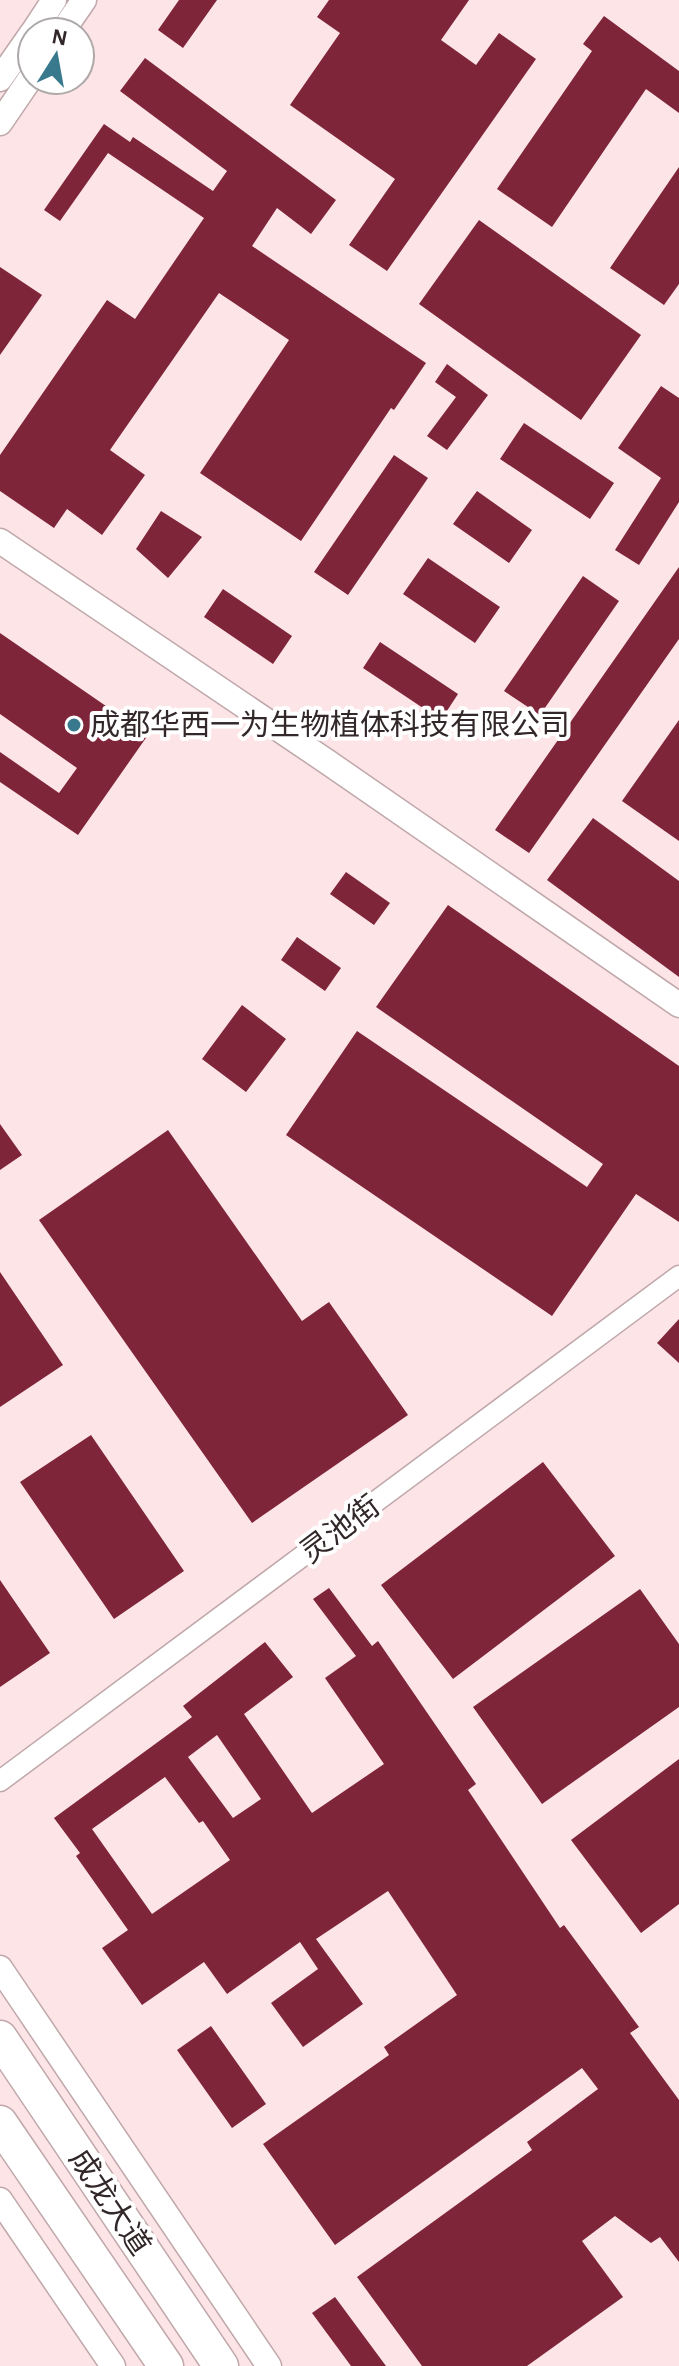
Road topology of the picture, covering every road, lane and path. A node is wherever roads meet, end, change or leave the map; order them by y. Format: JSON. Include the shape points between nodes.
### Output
{"nodes":[{"id":1,"x":16,"y":56,"type":"edge"},
{"id":2,"x":0,"y":79,"type":"edge"},
{"id":3,"x":18,"y":96,"type":"edge"},
{"id":4,"x":0,"y":123,"type":"edge"},
{"id":5,"x":0,"y":541,"type":"edge"},
{"id":6,"x":679,"y":1005,"type":"edge"},
{"id":7,"x":679,"y":1276,"type":"edge"},
{"id":8,"x":0,"y":1781,"type":"edge"},
{"id":9,"x":0,"y":1968,"type":"edge"},
{"id":10,"x":0,"y":2038,"type":"edge"},
{"id":11,"x":0,"y":2123,"type":"edge"},
{"id":12,"x":0,"y":2200,"type":"edge"},
{"id":13,"x":113,"y":2366,"type":"edge"},
{"id":14,"x":166,"y":2366,"type":"edge"},
{"id":15,"x":221,"y":2366,"type":"edge"},
{"id":16,"x":269,"y":2366,"type":"edge"}],
"edges":[{"from":1,"to":2,"type":"street"},
{"from":3,"to":4,"type":"street"},
{"from":5,"to":6,"type":"street"},
{"from":7,"to":8,"type":"street","name":"灵池街"},
{"from":9,"to":16,"type":"street"},
{"from":10,"to":15,"type":"highway","name":"成龙大道"},
{"from":11,"to":14,"type":"highway","name":"成龙大道"},
{"from":12,"to":13,"type":"street"}]}
